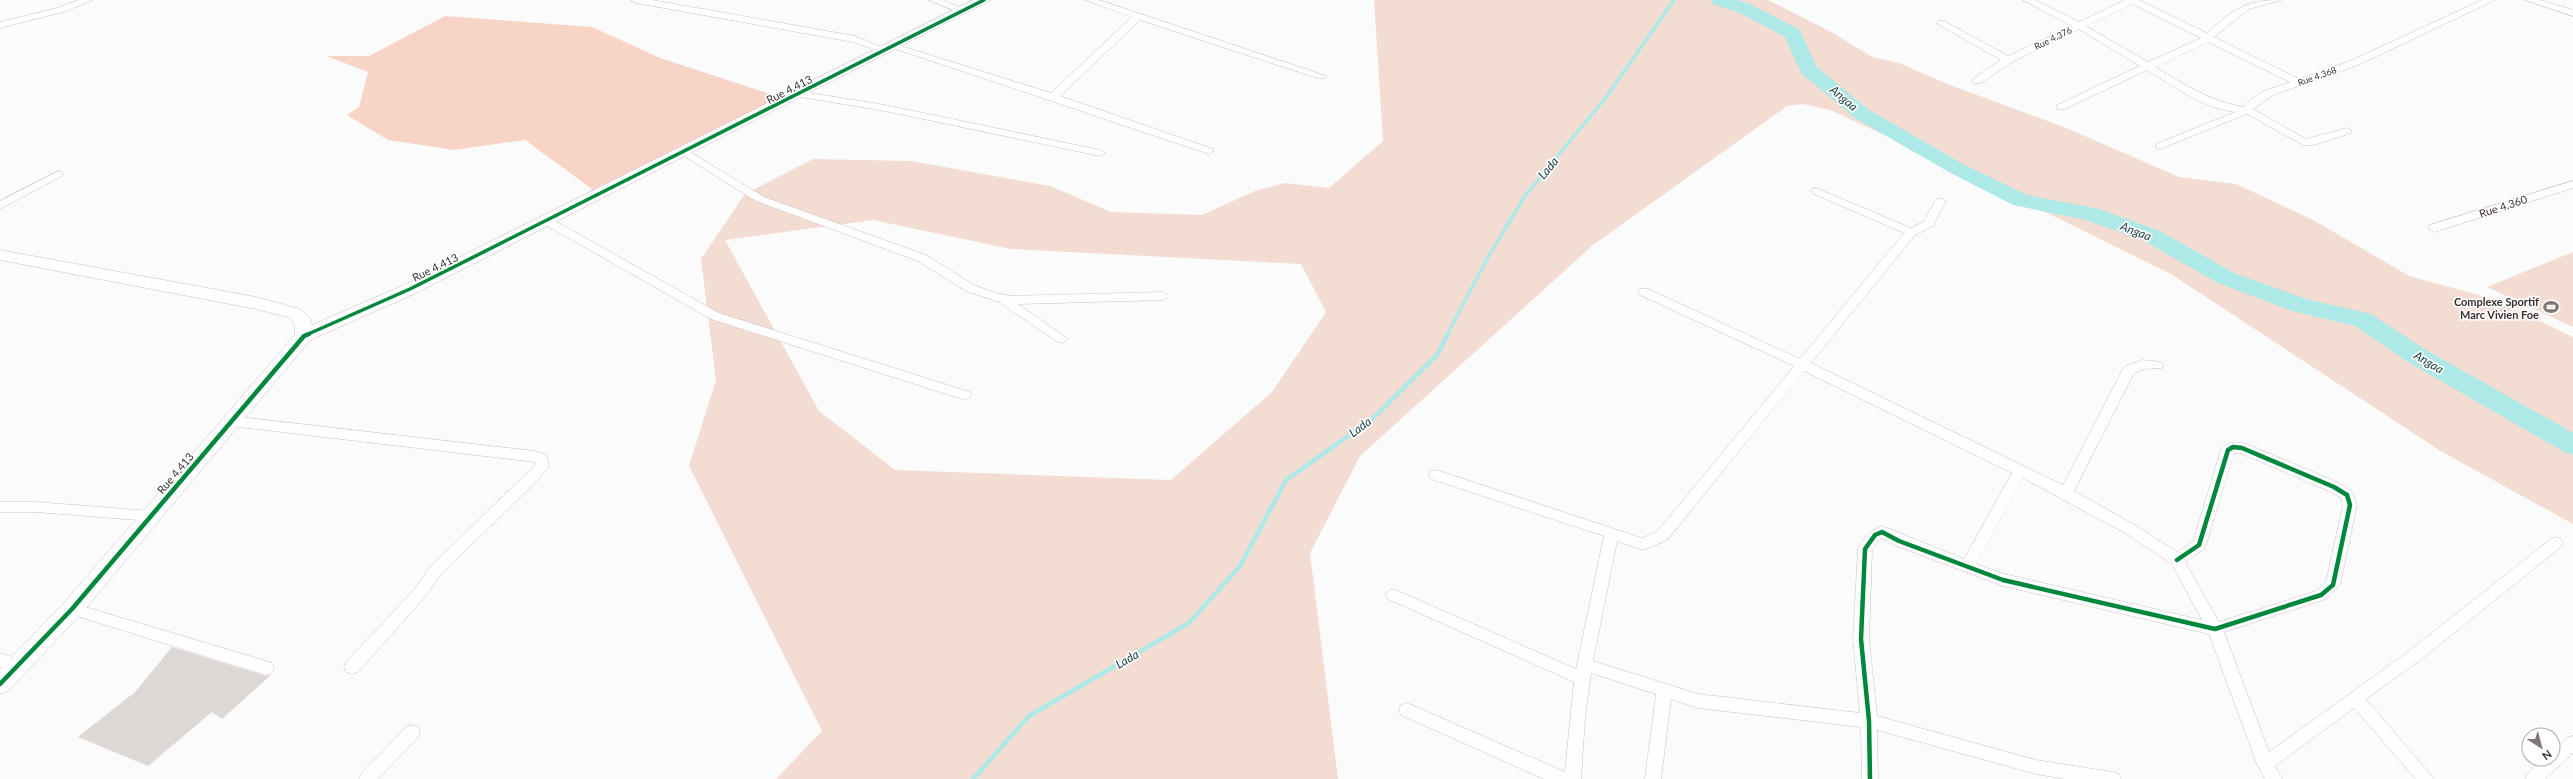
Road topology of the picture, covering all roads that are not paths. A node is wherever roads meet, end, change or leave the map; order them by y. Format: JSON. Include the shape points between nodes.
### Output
{"nodes":[{"id":1,"x":88,"y":0,"type":"edge"},
{"id":2,"x":636,"y":0,"type":"edge"},
{"id":3,"x":934,"y":0,"type":"edge"},
{"id":4,"x":984,"y":0,"type":"edge"},
{"id":5,"x":1090,"y":0,"type":"edge"},
{"id":6,"x":2028,"y":0,"type":"edge"},
{"id":7,"x":2132,"y":0,"type":"edge"},
{"id":8,"x":2237,"y":0,"type":"edge"},
{"id":9,"x":2276,"y":0,"type":"edge"},
{"id":10,"x":2490,"y":0,"type":"edge"},
{"id":11,"x":2530,"y":0,"type":"edge"},
{"id":12,"x":2246,"y":7,"type":"junction"},
{"id":13,"x":963,"y":11,"type":"junction"},
{"id":14,"x":2573,"y":13,"type":"edge"},
{"id":15,"x":1137,"y":17,"type":"junction"},
{"id":16,"x":1941,"y":23,"type":"dead end"},
{"id":17,"x":0,"y":25,"type":"edge"},
{"id":18,"x":2078,"y":26,"type":"junction"},
{"id":19,"x":2206,"y":39,"type":"junction"},
{"id":20,"x":890,"y":49,"type":"junction"},
{"id":21,"x":2008,"y":60,"type":"junction"},
{"id":22,"x":2147,"y":66,"type":"junction"},
{"id":23,"x":1321,"y":76,"type":"dead end"},
{"id":24,"x":1977,"y":81,"type":"dead end"},
{"id":25,"x":2299,"y":83,"type":"junction"},
{"id":26,"x":798,"y":94,"type":"junction"},
{"id":27,"x":1053,"y":97,"type":"junction"},
{"id":28,"x":2061,"y":106,"type":"dead end"},
{"id":29,"x":2247,"y":110,"type":"junction"},
{"id":30,"x":2347,"y":131,"type":"dead end"},
{"id":31,"x":2160,"y":146,"type":"dead end"},
{"id":32,"x":1209,"y":151,"type":"dead end"},
{"id":33,"x":685,"y":152,"type":"junction"},
{"id":34,"x":1100,"y":153,"type":"dead end"},
{"id":35,"x":58,"y":174,"type":"dead end"},
{"id":36,"x":2573,"y":184,"type":"edge"},
{"id":37,"x":1816,"y":191,"type":"dead end"},
{"id":38,"x":1940,"y":201,"type":"dead end"},
{"id":39,"x":0,"y":206,"type":"edge"},
{"id":40,"x":548,"y":221,"type":"junction"},
{"id":41,"x":2434,"y":228,"type":"dead end"},
{"id":42,"x":1911,"y":232,"type":"junction"},
{"id":43,"x":0,"y":255,"type":"edge"},
{"id":44,"x":1644,"y":292,"type":"dead end"},
{"id":45,"x":1163,"y":296,"type":"dead end"},
{"id":46,"x":1004,"y":300,"type":"junction"},
{"id":47,"x":304,"y":336,"type":"junction"},
{"id":48,"x":1062,"y":339,"type":"dead end"},
{"id":49,"x":1803,"y":365,"type":"junction"},
{"id":50,"x":2157,"y":365,"type":"dead end"},
{"id":51,"x":965,"y":395,"type":"dead end"},
{"id":52,"x":231,"y":421,"type":"junction"},
{"id":53,"x":2020,"y":471,"type":"junction"},
{"id":54,"x":1436,"y":475,"type":"dead end"},
{"id":55,"x":2066,"y":493,"type":"junction"},
{"id":56,"x":0,"y":507,"type":"edge"},
{"id":57,"x":151,"y":516,"type":"junction"},
{"id":58,"x":1611,"y":535,"type":"junction"},
{"id":59,"x":2556,"y":543,"type":"dead end"},
{"id":60,"x":2177,"y":560,"type":"junction"},
{"id":61,"x":1967,"y":567,"type":"junction"},
{"id":62,"x":1392,"y":595,"type":"dead end"},
{"id":63,"x":72,"y":609,"type":"junction"},
{"id":64,"x":2215,"y":629,"type":"junction"},
{"id":65,"x":0,"y":660,"type":"edge"},
{"id":66,"x":18,"y":666,"type":"junction"},
{"id":67,"x":352,"y":667,"type":"dead end"},
{"id":68,"x":266,"y":668,"type":"dead end"},
{"id":69,"x":1584,"y":672,"type":"junction"},
{"id":70,"x":0,"y":684,"type":"edge"},
{"id":71,"x":1664,"y":690,"type":"junction"},
{"id":72,"x":2356,"y":699,"type":"junction"},
{"id":73,"x":1407,"y":710,"type":"dead end"},
{"id":74,"x":1869,"y":721,"type":"junction"},
{"id":75,"x":412,"y":732,"type":"dead end"},
{"id":76,"x":2573,"y":743,"type":"edge"},
{"id":77,"x":2265,"y":764,"type":"junction"},
{"id":78,"x":2037,"y":773,"type":"edge"},
{"id":79,"x":367,"y":779,"type":"edge"},
{"id":80,"x":1562,"y":779,"type":"edge"},
{"id":81,"x":1573,"y":779,"type":"edge"},
{"id":82,"x":1653,"y":779,"type":"edge"},
{"id":83,"x":1870,"y":779,"type":"edge"},
{"id":84,"x":2113,"y":779,"type":"edge"},
{"id":85,"x":2274,"y":779,"type":"edge"},
{"id":86,"x":2426,"y":779,"type":"edge"},
{"id":87,"x":2533,"y":779,"type":"edge"}],
"edges":[{"from":1,"to":17,"type":"street"},
{"from":2,"to":20,"type":"street","via":[[855,39]]},
{"from":3,"to":13,"type":"street"},
{"from":4,"to":13,"type":"street","name":"Rue 4.413"},
{"from":5,"to":15,"type":"street"},
{"from":6,"to":18,"type":"street"},
{"from":7,"to":18,"type":"street","name":"Rue 4.376"},
{"from":7,"to":19,"type":"street"},
{"from":8,"to":12,"type":"street"},
{"from":9,"to":12,"type":"street"},
{"from":10,"to":25,"type":"street","name":"Rue 4.368","via":[[2352,64]]},
{"from":11,"to":14,"type":"street"},
{"from":12,"to":19,"type":"street"},
{"from":13,"to":20,"type":"street","name":"Rue 4.413"},
{"from":15,"to":23,"type":"street"},
{"from":15,"to":27,"type":"street"},
{"from":16,"to":21,"type":"street"},
{"from":18,"to":21,"type":"street","name":"Rue 4.376"},
{"from":18,"to":22,"type":"street"},
{"from":19,"to":22,"type":"street"},
{"from":19,"to":25,"type":"street"},
{"from":20,"to":26,"type":"street","name":"Rue 4.413"},
{"from":20,"to":27,"type":"street"},
{"from":21,"to":24,"type":"street","name":"Rue 4.376"},
{"from":22,"to":28,"type":"street"},
{"from":22,"to":29,"type":"street","via":[[2222,107]]},
{"from":25,"to":29,"type":"street","name":"Rue 4.368","via":[[2269,93],[2252,103]]},
{"from":26,"to":33,"type":"street","name":"Rue 4.413"},
{"from":26,"to":34,"type":"street","via":[[885,108]]},
{"from":27,"to":32,"type":"street"},
{"from":29,"to":30,"type":"street","via":[[2303,142],[2310,143]]},
{"from":29,"to":31,"type":"street","name":"Rue 4.368"},
{"from":33,"to":40,"type":"street","name":"Rue 4.413"},
{"from":33,"to":46,"type":"street","via":[[760,199],[922,258],[970,288]]},
{"from":35,"to":39,"type":"street"},
{"from":36,"to":41,"type":"street","name":"Rue 4.360"},
{"from":37,"to":42,"type":"street"},
{"from":38,"to":42,"type":"street","via":[[1929,223]]},
{"from":40,"to":47,"type":"street","name":"Rue 4.413","via":[[410,289]]},
{"from":40,"to":51,"type":"street","via":[[715,316]]},
{"from":42,"to":49,"type":"street"},
{"from":43,"to":47,"type":"street","via":[[256,303],[294,313],[303,321]]},
{"from":44,"to":49,"type":"street"},
{"from":45,"to":46,"type":"street"},
{"from":46,"to":48,"type":"street"},
{"from":47,"to":52,"type":"street","name":"Rue 4.413"},
{"from":49,"to":53,"type":"street"},
{"from":49,"to":58,"type":"street","via":[[1662,536],[1643,544]]},
{"from":50,"to":55,"type":"street","via":[[2142,364],[2129,370]]},
{"from":52,"to":57,"type":"street","name":"Rue 4.413"},
{"from":52,"to":67,"type":"street","via":[[534,456],[540,459],[542,466],[435,571],[419,594]]},
{"from":53,"to":55,"type":"street"},
{"from":53,"to":61,"type":"street"},
{"from":54,"to":58,"type":"street"},
{"from":55,"to":60,"type":"street","via":[[2130,529]]},
{"from":56,"to":57,"type":"street","via":[[36,507]]},
{"from":57,"to":63,"type":"street","name":"Rue 4.413"},
{"from":58,"to":69,"type":"street"},
{"from":59,"to":72,"type":"street"},
{"from":60,"to":64,"type":"street"},
{"from":60,"to":64,"type":"street","via":[[2199,545],[2228,450],[2232,447],[2242,448],[2347,495],[2350,505],[2334,585],[2321,595]]},
{"from":61,"to":64,"type":"street","via":[[2003,580]]},
{"from":61,"to":74,"type":"street","via":[[1882,532],[1875,535],[1865,549],[1861,639]]},
{"from":62,"to":69,"type":"street"},
{"from":63,"to":66,"type":"street","name":"Rue 4.413"},
{"from":63,"to":68,"type":"street"},
{"from":64,"to":77,"type":"street"},
{"from":65,"to":66,"type":"street"},
{"from":66,"to":70,"type":"street","name":"Rue 4.413"},
{"from":69,"to":71,"type":"street"},
{"from":69,"to":81,"type":"street","via":[[1573,738]]},
{"from":71,"to":74,"type":"street","via":[[1698,701]]},
{"from":71,"to":82,"type":"street"},
{"from":72,"to":77,"type":"street"},
{"from":72,"to":86,"type":"street"},
{"from":73,"to":80,"type":"street"},
{"from":74,"to":78,"type":"street"},
{"from":74,"to":83,"type":"street"},
{"from":75,"to":79,"type":"street"},
{"from":76,"to":87,"type":"street"},
{"from":77,"to":85,"type":"street"},
{"from":78,"to":84,"type":"street"}]}
